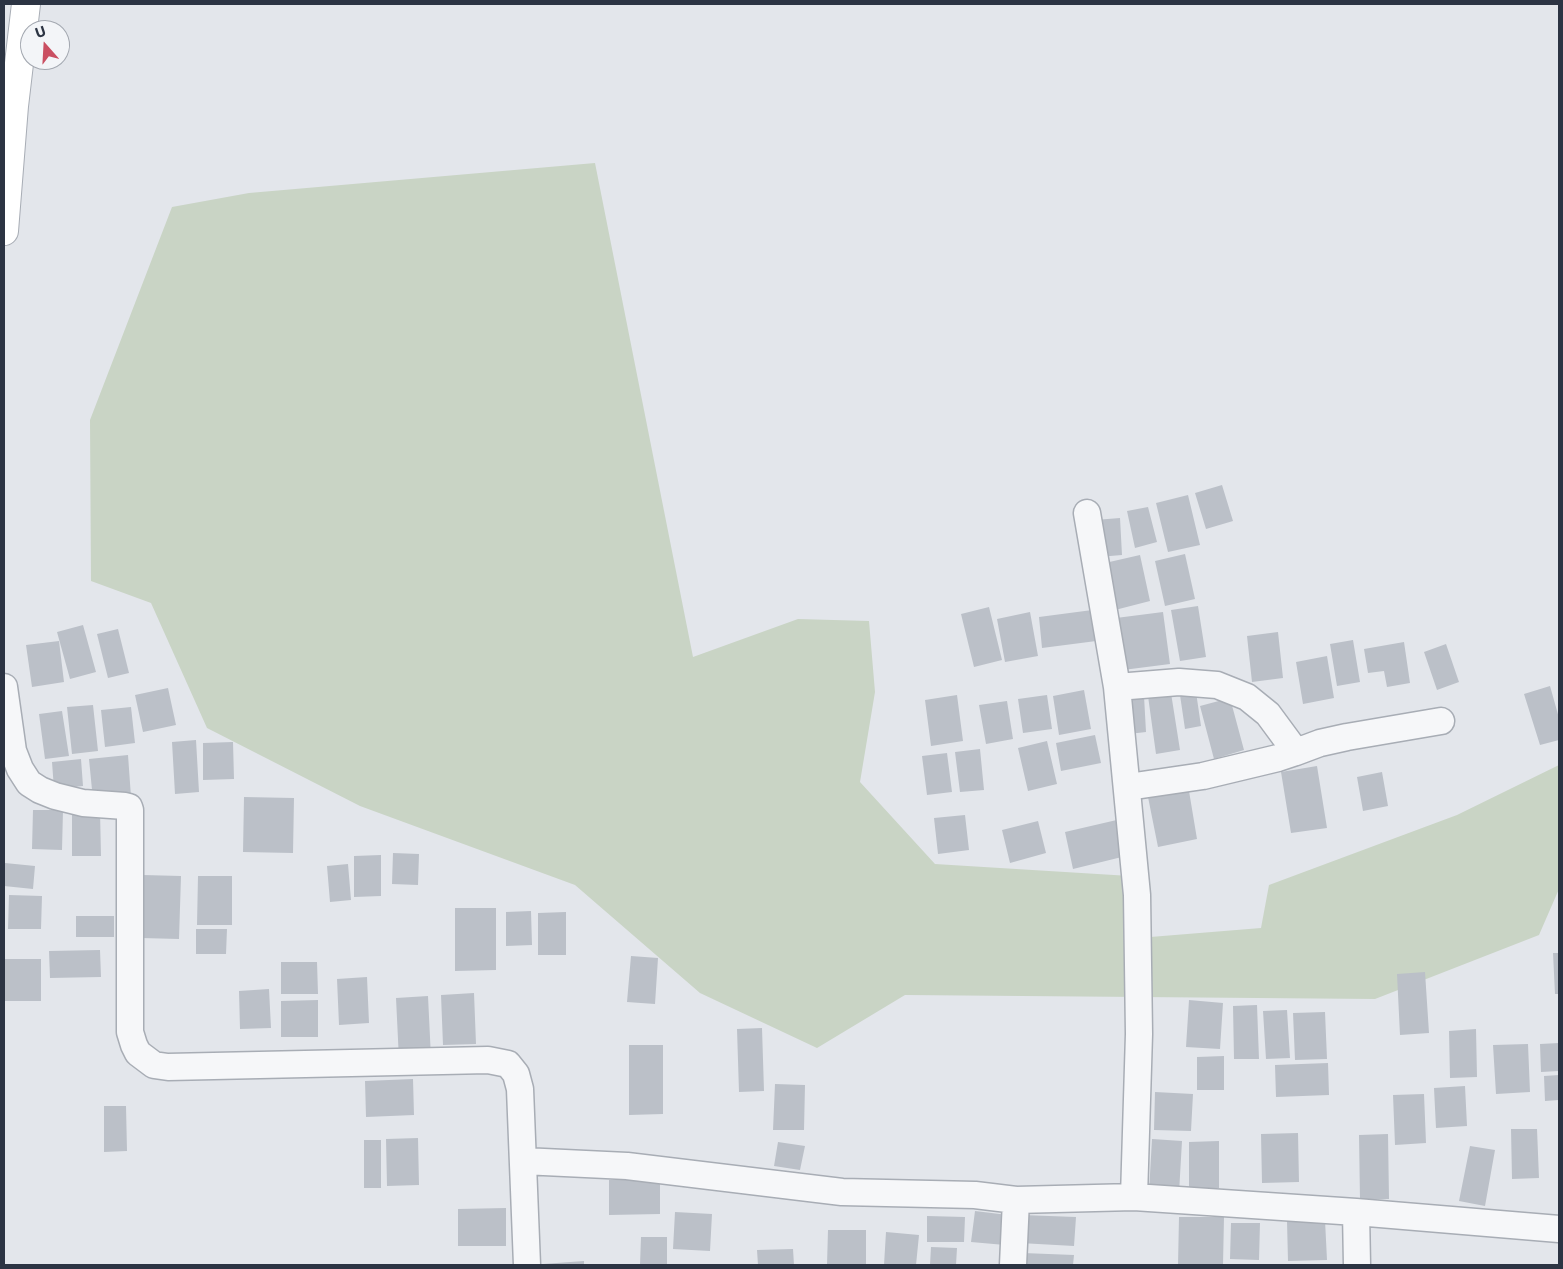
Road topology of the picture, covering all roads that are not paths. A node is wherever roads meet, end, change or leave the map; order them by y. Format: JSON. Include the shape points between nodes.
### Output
{"nodes":[{"id":1,"x":26,"y":4,"type":"edge"},
{"id":2,"x":4,"y":231,"type":"edge"},
{"id":3,"x":1087,"y":513,"type":"dead end"},
{"id":4,"x":4,"y":687,"type":"edge"},
{"id":5,"x":1117,"y":687,"type":"junction"},
{"id":6,"x":1441,"y":721,"type":"dead end"},
{"id":7,"x":1296,"y":752,"type":"junction"},
{"id":8,"x":1128,"y":786,"type":"junction"},
{"id":9,"x":523,"y":1161,"type":"junction"},
{"id":10,"x":1134,"y":1197,"type":"junction"},
{"id":11,"x":1016,"y":1200,"type":"junction"},
{"id":12,"x":1356,"y":1212,"type":"junction"},
{"id":13,"x":1559,"y":1229,"type":"edge"},
{"id":14,"x":528,"y":1265,"type":"edge"},
{"id":15,"x":1014,"y":1265,"type":"edge"},
{"id":16,"x":1357,"y":1265,"type":"edge"}],
"edges":[{"from":1,"to":2,"type":"street"},
{"from":3,"to":5,"type":"street"},
{"from":4,"to":9,"type":"street","via":[[13,751],[29,783],[55,796],[82,803],[129,807],[130,1032],[138,1053],[154,1065],[168,1067],[502,1062],[516,1074],[520,1089]]},
{"from":5,"to":7,"type":"street","via":[[1179,682],[1217,685],[1247,697],[1268,714]]},
{"from":5,"to":8,"type":"street"},
{"from":6,"to":7,"type":"street","via":[[1346,737]]},
{"from":7,"to":8,"type":"street","via":[[1203,776]]},
{"from":8,"to":10,"type":"street","via":[[1138,895],[1139,1034]]},
{"from":9,"to":11,"type":"street","via":[[627,1166],[842,1192],[975,1195]]},
{"from":9,"to":14,"type":"street"},
{"from":10,"to":11,"type":"street"},
{"from":10,"to":12,"type":"street"},
{"from":11,"to":15,"type":"street"},
{"from":12,"to":13,"type":"street"},
{"from":12,"to":16,"type":"street"}]}
